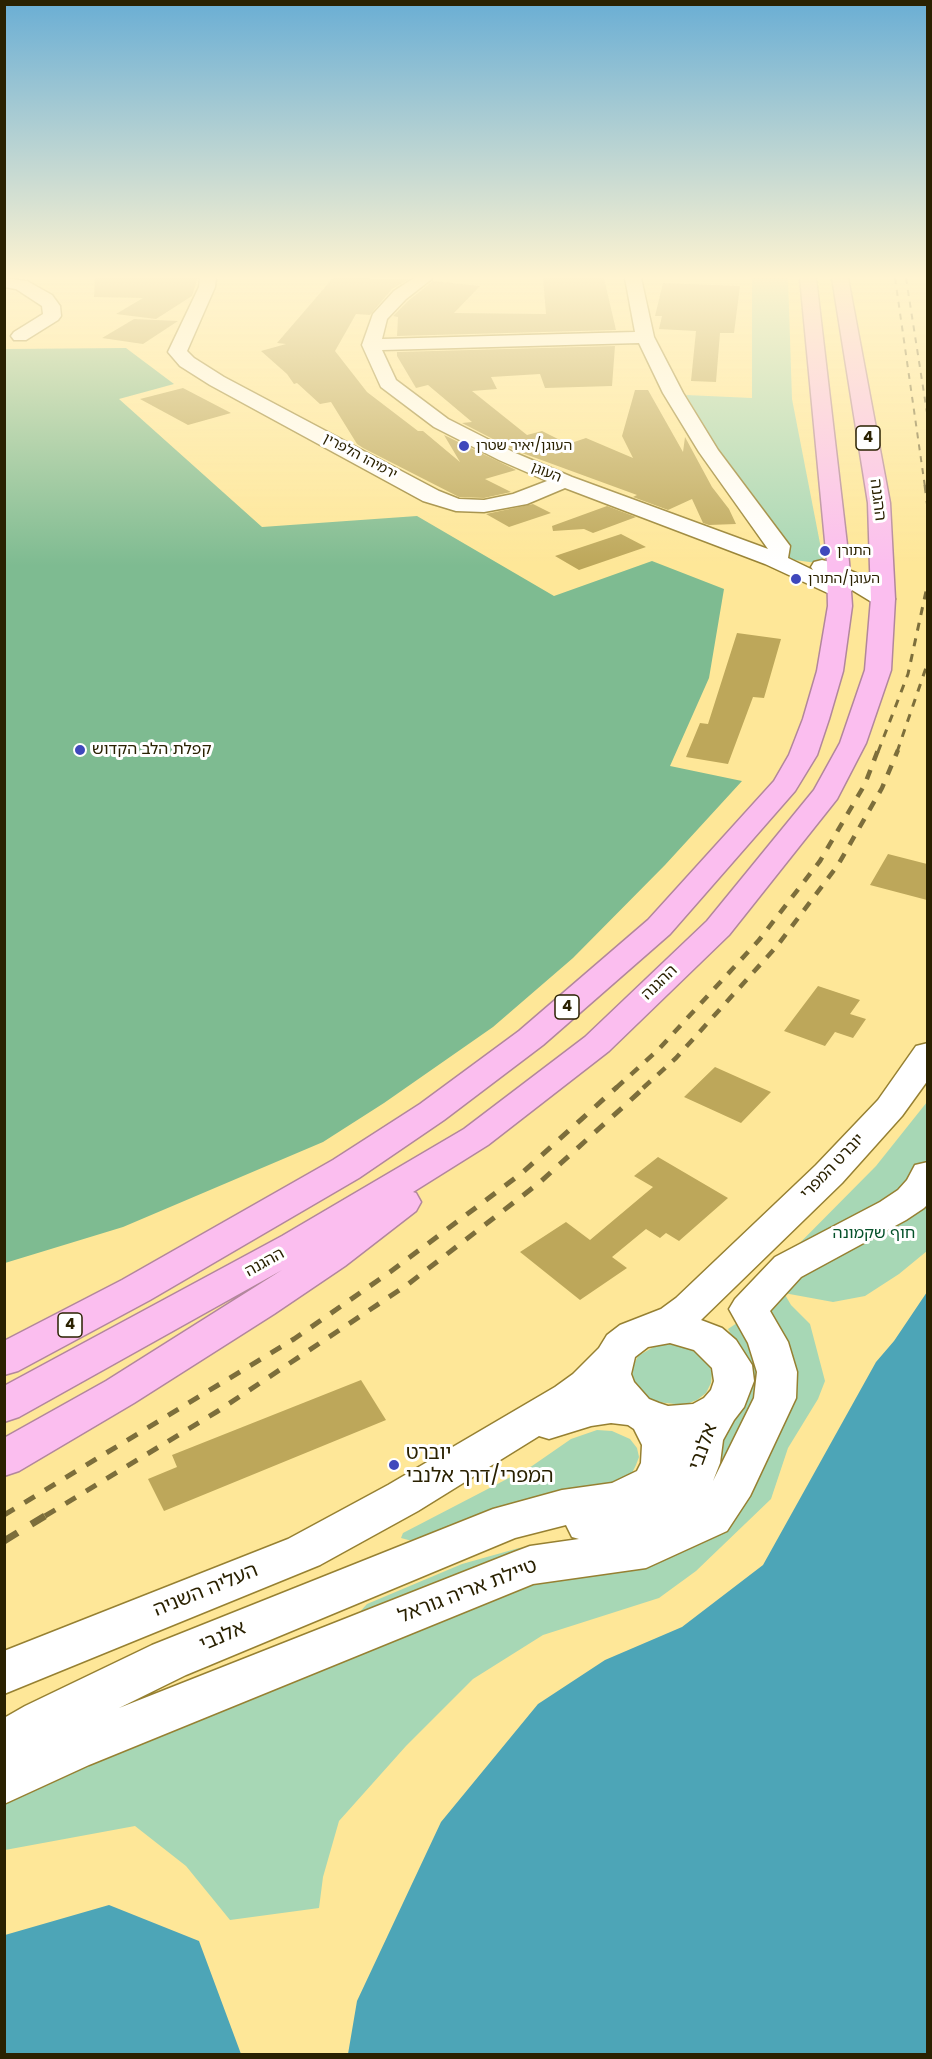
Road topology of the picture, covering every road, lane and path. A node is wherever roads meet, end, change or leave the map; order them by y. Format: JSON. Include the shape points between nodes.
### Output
{"nodes":[{"id":1,"x":207,"y":374,"type":"edge"},
{"id":2,"x":384,"y":374,"type":"edge"},
{"id":3,"x":663,"y":374,"type":"edge"},
{"id":4,"x":818,"y":374,"type":"edge"},
{"id":5,"x":857,"y":374,"type":"edge"},
{"id":6,"x":565,"y":481,"type":"junction"},
{"id":7,"x":773,"y":559,"type":"junction"},
{"id":8,"x":840,"y":582,"type":"junction"},
{"id":9,"x":883,"y":599,"type":"junction"},
{"id":10,"x":927,"y":1054,"type":"edge"},
{"id":11,"x":476,"y":1137,"type":"junction"},
{"id":12,"x":927,"y":1174,"type":"edge"},
{"id":13,"x":730,"y":1271,"type":"junction"},
{"id":14,"x":136,"y":1290,"type":"junction"},
{"id":15,"x":651,"y":1330,"type":"junction"},
{"id":16,"x":4,"y":1348,"type":"edge"},
{"id":17,"x":722,"y":1351,"type":"junction"},
{"id":18,"x":613,"y":1359,"type":"junction"},
{"id":19,"x":4,"y":1360,"type":"edge"},
{"id":20,"x":4,"y":1406,"type":"edge"},
{"id":21,"x":719,"y":1409,"type":"junction"},
{"id":22,"x":642,"y":1414,"type":"junction"},
{"id":23,"x":4,"y":1459,"type":"edge"},
{"id":24,"x":403,"y":1498,"type":"junction"},
{"id":25,"x":449,"y":1547,"type":"junction"},
{"id":26,"x":4,"y":1673,"type":"edge"},
{"id":27,"x":6,"y":1755,"type":"edge"}],
"edges":[{"from":1,"to":6,"type":"street","name":"ירמיהו הלפרין","via":[[456,505],[484,506],[519,499]]},
{"from":2,"to":6,"type":"street","name":"העוגן","via":[[388,383],[441,423]]},
{"from":3,"to":7,"type":"street","via":[[709,452],[779,546],[779,554]]},
{"from":4,"to":8,"type":"highway","number":"4"},
{"from":5,"to":9,"type":"highway","name":"ההגנה","number":"4","via":[[879,503]]},
{"from":6,"to":7,"type":"street","name":"העוגן"},
{"from":7,"to":8,"type":"street","name":"העוגן"},
{"from":8,"to":9,"type":"street","name":"העוגן"},
{"from":8,"to":14,"type":"highway","number":"4","via":[[830,671],[803,755],[784,785],[659,927],[531,1038],[432,1112],[346,1169]]},
{"from":9,"to":11,"type":"highway","name":"ההגנה","number":"4","via":[[878,670],[853,743],[826,793],[786,846],[709,936],[597,1044]]},
{"from":10,"to":13,"type":"street","name":"יוברט המפרי","via":[[882,1116]]},
{"from":11,"to":20,"type":"highway","name":"ההגנה","number":"4","via":[[295,1246]]},
{"from":11,"to":23,"type":"highway","via":[[435,1175],[332,1256],[130,1385]]},
{"from":12,"to":27,"type":"street","name":"טיילת אריה גוראל","via":[[911,1199],[788,1267],[748,1308],[768,1342],[777,1372],[775,1398],[735,1484],[712,1518],[646,1549],[530,1565],[72,1749]]},
{"from":13,"to":15,"type":"street","name":"יוברט המפרי","via":[[690,1308]]},
{"from":13,"to":17,"type":"street","name":"יוברט המפרי","via":[[717,1303],[714,1331]]},
{"from":14,"to":16,"type":"highway"},
{"from":14,"to":19,"type":"highway","number":"4"},
{"from":15,"to":17,"type":"street","via":[[690,1332],[708,1339]]},
{"from":15,"to":18,"type":"street","via":[[621,1346]]},
{"from":17,"to":21,"type":"street","via":[[732,1365],[734,1381],[730,1396]]},
{"from":18,"to":22,"type":"street","via":[[615,1389]]},
{"from":18,"to":24,"type":"street","name":"העליה השניה","via":[[568,1398]]},
{"from":21,"to":22,"type":"street","via":[[687,1422],[668,1422]]},
{"from":21,"to":25,"type":"street","name":"אלנבי","via":[[702,1439],[691,1483],[675,1497],[636,1518],[536,1529]]},
{"from":22,"to":24,"type":"street","name":"העליה השניה","via":[[611,1407],[567,1415]]},
{"from":22,"to":25,"type":"street","name":"אלנבי","via":[[659,1432],[663,1445],[662,1464],[652,1483],[612,1501],[562,1508],[508,1522]]},
{"from":24,"to":26,"type":"street","name":"העליה השניה","via":[[304,1552]]},
{"from":25,"to":27,"type":"street","name":"אלנבי","via":[[169,1660],[42,1722]]}]}
